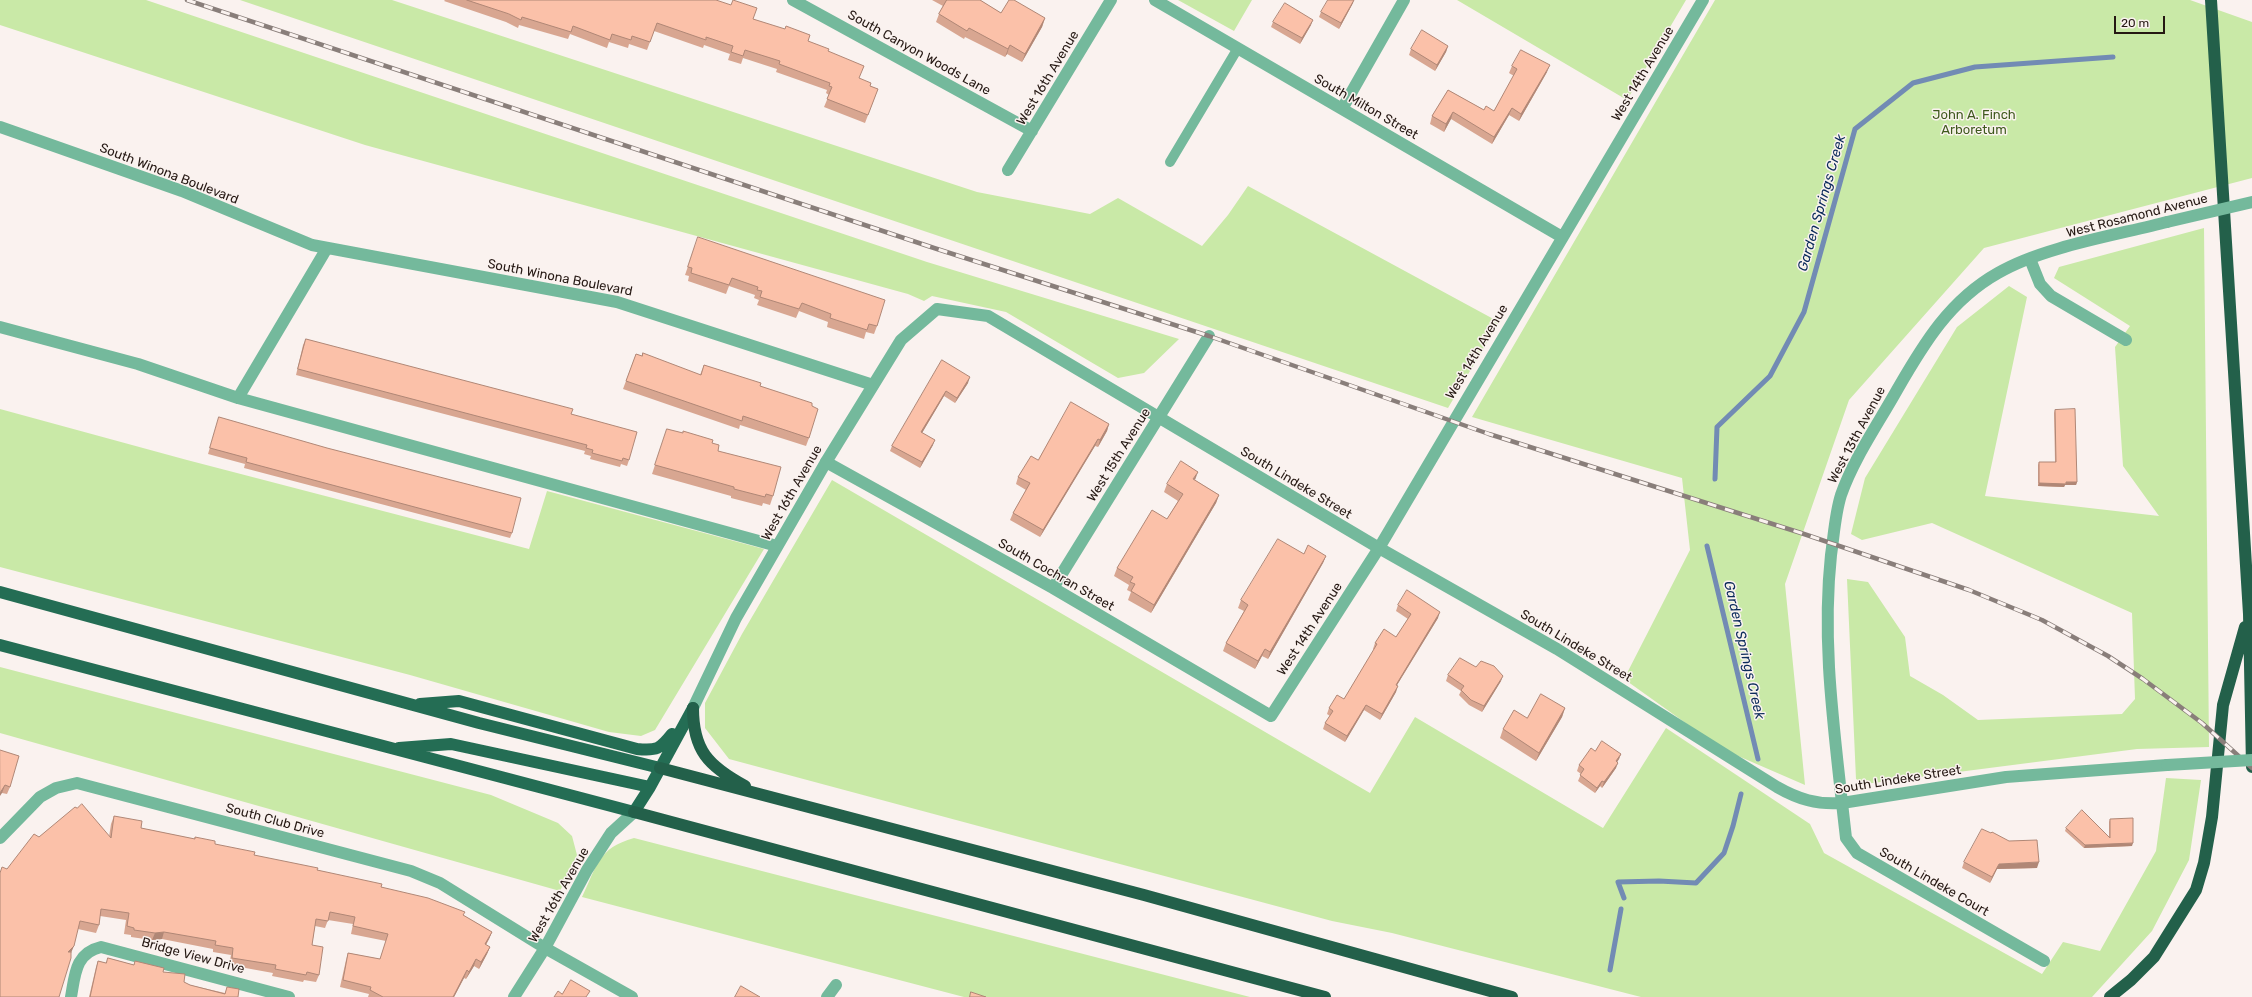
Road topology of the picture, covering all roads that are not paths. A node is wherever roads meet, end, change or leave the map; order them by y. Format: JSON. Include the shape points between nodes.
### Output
{"nodes":[{"id":1,"x":793,"y":0,"type":"edge"},
{"id":2,"x":1111,"y":0,"type":"edge"},
{"id":3,"x":1155,"y":0,"type":"edge"},
{"id":4,"x":1404,"y":0,"type":"edge"},
{"id":5,"x":1703,"y":0,"type":"edge"},
{"id":6,"x":2211,"y":0,"type":"edge"},
{"id":7,"x":1238,"y":48,"type":"junction"},
{"id":8,"x":1342,"y":109,"type":"junction"},
{"id":9,"x":0,"y":127,"type":"edge"},
{"id":10,"x":1032,"y":131,"type":"junction"},
{"id":11,"x":1170,"y":162,"type":"dead end"},
{"id":12,"x":1008,"y":170,"type":"dead end"},
{"id":13,"x":2252,"y":202,"type":"edge"},
{"id":14,"x":1562,"y":238,"type":"junction"},
{"id":15,"x":327,"y":248,"type":"junction"},
{"id":16,"x":2030,"y":259,"type":"junction"},
{"id":17,"x":937,"y":308,"type":"joint"},
{"id":18,"x":0,"y":327,"type":"edge"},
{"id":19,"x":1209,"y":336,"type":"dead end"},
{"id":20,"x":2126,"y":340,"type":"dead end"},
{"id":21,"x":873,"y":385,"type":"junction"},
{"id":22,"x":238,"y":398,"type":"junction"},
{"id":23,"x":1159,"y":417,"type":"junction"},
{"id":24,"x":826,"y":462,"type":"junction"},
{"id":25,"x":777,"y":546,"type":"junction"},
{"id":26,"x":1379,"y":548,"type":"junction"},
{"id":27,"x":1053,"y":588,"type":"junction"},
{"id":28,"x":0,"y":592,"type":"edge"},
{"id":29,"x":2249,"y":614,"type":"junction"},
{"id":30,"x":0,"y":645,"type":"edge"},
{"id":31,"x":409,"y":704,"type":"junction"},
{"id":32,"x":692,"y":708,"type":"junction"},
{"id":33,"x":1271,"y":716,"type":"joint"},
{"id":34,"x":392,"y":748,"type":"junction"},
{"id":35,"x":2252,"y":760,"type":"edge"},
{"id":36,"x":2252,"y":767,"type":"edge"},
{"id":37,"x":660,"y":768,"type":"junction"},
{"id":38,"x":650,"y":787,"type":"junction"},
{"id":39,"x":760,"y":794,"type":"junction"},
{"id":40,"x":1842,"y":804,"type":"junction"},
{"id":41,"x":634,"y":812,"type":"junction"},
{"id":42,"x":0,"y":838,"type":"edge"},
{"id":43,"x":545,"y":948,"type":"junction"},
{"id":44,"x":2044,"y":961,"type":"dead end"},
{"id":45,"x":836,"y":984,"type":"dead end"},
{"id":46,"x":1485,"y":989,"type":"junction"},
{"id":47,"x":70,"y":997,"type":"edge"},
{"id":48,"x":290,"y":997,"type":"edge"},
{"id":49,"x":514,"y":997,"type":"edge"},
{"id":50,"x":632,"y":997,"type":"edge"},
{"id":51,"x":827,"y":997,"type":"edge"},
{"id":52,"x":1325,"y":997,"type":"edge"},
{"id":53,"x":1512,"y":997,"type":"edge"},
{"id":54,"x":1523,"y":997,"type":"edge"},
{"id":55,"x":2110,"y":997,"type":"edge"}],
"edges":[{"from":1,"to":10,"type":"street","name":"South Canyon Woods Lane"},
{"from":2,"to":10,"type":"street","name":"West 16th Avenue"},
{"from":3,"to":7,"type":"street","name":"South Milton Street"},
{"from":4,"to":8,"type":"street"},
{"from":5,"to":14,"type":"street","name":"West 14th Avenue"},
{"from":6,"to":29,"type":"highway"},
{"from":7,"to":8,"type":"street","name":"South Milton Street"},
{"from":7,"to":11,"type":"lane"},
{"from":8,"to":14,"type":"street","name":"South Milton Street"},
{"from":9,"to":15,"type":"street","name":"South Winona Boulevard","via":[[182,191],[289,237]]},
{"from":10,"to":12,"type":"street","name":"West 16th Avenue"},
{"from":13,"to":16,"type":"street","name":"West Rosamond Avenue","bridge":true},
{"from":14,"to":26,"type":"street","name":"West 14th Avenue"},
{"from":15,"to":21,"type":"street","name":"South Winona Boulevard","via":[[617,302]]},
{"from":15,"to":22,"type":"street"},
{"from":16,"to":20,"type":"street","via":[[2040,284],[2051,296]]},
{"from":16,"to":40,"type":"street","name":"West 13th Avenue","via":[[2000,272],[1978,286],[1958,301],[1941,320],[1914,360],[1853,467],[1840,496],[1830,566],[1827,632],[1828,674]]},
{"from":17,"to":21,"type":"street","name":"West 16th Avenue","via":[[901,340]]},
{"from":17,"to":23,"type":"street","name":"South Lindeke Street","via":[[988,316]]},
{"from":18,"to":22,"type":"street","via":[[138,364]]},
{"from":19,"to":23,"type":"street","name":"West 15th Avenue"},
{"from":21,"to":24,"type":"street","name":"West 16th Avenue"},
{"from":22,"to":25,"type":"street"},
{"from":23,"to":26,"type":"street","name":"South Lindeke Street"},
{"from":23,"to":27,"type":"street","name":"West 15th Avenue"},
{"from":24,"to":25,"type":"street","name":"West 16th Avenue"},
{"from":24,"to":27,"type":"street","name":"South Cochran Street"},
{"from":25,"to":32,"type":"street","name":"West 16th Avenue","via":[[736,618]]},
{"from":26,"to":33,"type":"street","name":"West 14th Avenue"},
{"from":26,"to":40,"type":"street","name":"South Lindeke Street","via":[[1557,649],[1794,796],[1818,803]]},
{"from":27,"to":33,"type":"street","name":"South Cochran Street"},
{"from":28,"to":31,"type":"highway"},
{"from":29,"to":36,"type":"highway"},
{"from":29,"to":55,"type":"highway","via":[[2223,705],[2212,817],[2204,863],[2196,890],[2154,957]]},
{"from":30,"to":34,"type":"highway"},
{"from":31,"to":32,"type":"highway","via":[[459,701],[637,749],[652,750],[663,746]]},
{"from":31,"to":37,"type":"highway"},
{"from":32,"to":37,"type":"highway"},
{"from":32,"to":39,"type":"highway","via":[[696,742],[712,765]]},
{"from":34,"to":38,"type":"highway","via":[[451,744]]},
{"from":34,"to":41,"type":"highway"},
{"from":35,"to":40,"type":"street","name":"South Lindeke Street","bridge":true,"via":[[2006,777]]},
{"from":37,"to":38,"type":"highway"},
{"from":37,"to":39,"type":"highway"},
{"from":38,"to":41,"type":"highway"},
{"from":39,"to":46,"type":"highway","via":[[1144,895]]},
{"from":40,"to":44,"type":"street","name":"South Lindeke Court","via":[[1846,838],[1857,853]]},
{"from":41,"to":43,"type":"street","name":"West 16th Avenue","via":[[611,833],[587,870]]},
{"from":41,"to":52,"type":"highway"},
{"from":42,"to":43,"type":"street","name":"South Club Drive","via":[[40,797],[56,788],[77,783],[411,871],[440,883]]},
{"from":43,"to":49,"type":"street","name":"West 16th Avenue"},
{"from":43,"to":50,"type":"street","name":"South Club Drive"},
{"from":45,"to":51,"type":"street"},
{"from":46,"to":53,"type":"highway"},
{"from":46,"to":54,"type":"highway"},
{"from":47,"to":48,"type":"street","name":"Bridge View Drive","via":[[81,959],[90,950],[101,947]]}]}
